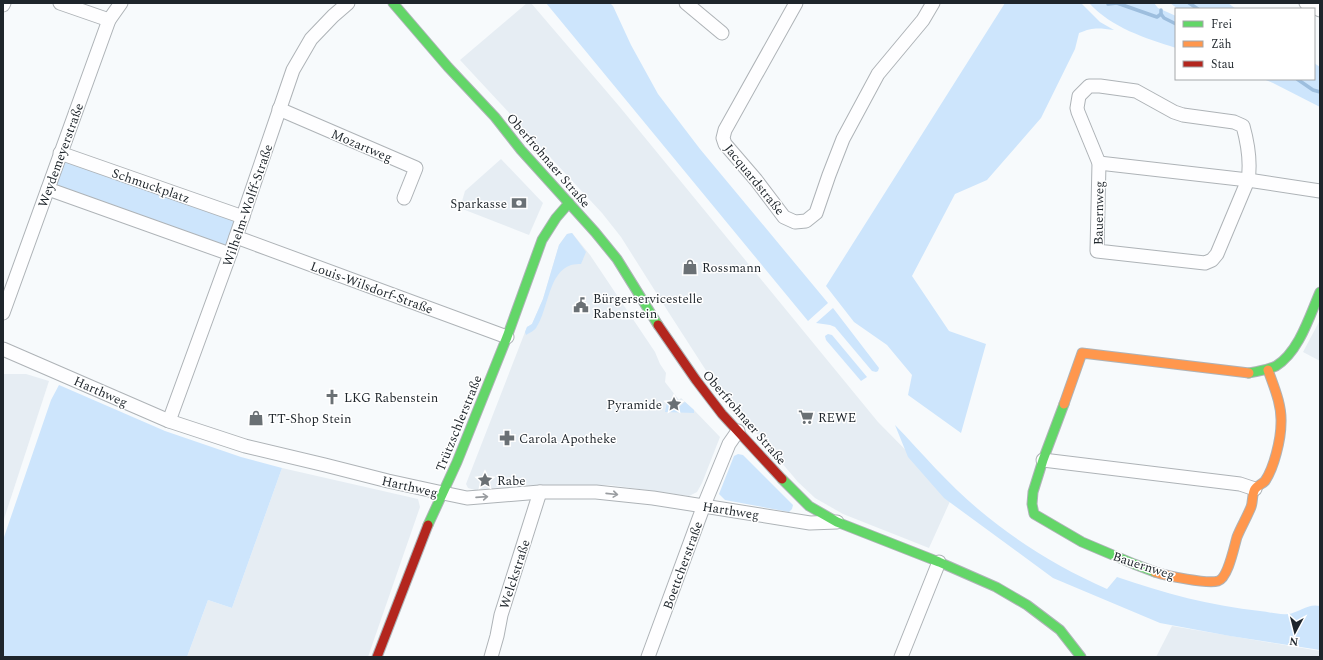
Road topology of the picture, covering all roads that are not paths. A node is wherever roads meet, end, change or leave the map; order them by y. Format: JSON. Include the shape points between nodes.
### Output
{"nodes":[{"id":1,"x":60,"y":3,"type":"edge"},
{"id":2,"x":121,"y":3,"type":"edge"},
{"id":3,"x":348,"y":3,"type":"edge"},
{"id":4,"x":393,"y":3,"type":"edge"},
{"id":5,"x":686,"y":3,"type":"edge"},
{"id":6,"x":796,"y":3,"type":"edge"},
{"id":7,"x":933,"y":3,"type":"edge"},
{"id":8,"x":1306,"y":3,"type":"edge"},
{"id":9,"x":1320,"y":10,"type":"edge"},
{"id":10,"x":109,"y":20,"type":"junction"},
{"id":11,"x":722,"y":33,"type":"dead end"},
{"id":12,"x":279,"y":109,"type":"junction"},
{"id":13,"x":60,"y":153,"type":"junction"},
{"id":14,"x":1099,"y":163,"type":"junction"},
{"id":15,"x":1248,"y":180,"type":"junction"},
{"id":16,"x":48,"y":189,"type":"junction"},
{"id":17,"x":1320,"y":191,"type":"edge"},
{"id":18,"x":404,"y":198,"type":"dead end"},
{"id":19,"x":569,"y":203,"type":"junction"},
{"id":20,"x":243,"y":217,"type":"junction"},
{"id":21,"x":236,"y":237,"type":"junction"},
{"id":22,"x":230,"y":254,"type":"junction"},
{"id":23,"x":7,"y":288,"type":"edge"},
{"id":24,"x":1320,"y":292,"type":"edge"},
{"id":25,"x":3,"y":313,"type":"edge"},
{"id":26,"x":507,"y":337,"type":"junction"},
{"id":27,"x":3,"y":349,"type":"edge"},
{"id":28,"x":1268,"y":370,"type":"junction"},
{"id":29,"x":169,"y":421,"type":"junction"},
{"id":30,"x":738,"y":431,"type":"junction"},
{"id":31,"x":1043,"y":460,"type":"junction"},
{"id":32,"x":1255,"y":489,"type":"junction"},
{"id":33,"x":540,"y":492,"type":"junction"},
{"id":34,"x":443,"y":493,"type":"junction"},
{"id":35,"x":704,"y":505,"type":"junction"},
{"id":36,"x":837,"y":522,"type":"junction"},
{"id":37,"x":939,"y":562,"type":"junction"},
{"id":38,"x":377,"y":657,"type":"edge"},
{"id":39,"x":491,"y":657,"type":"edge"},
{"id":40,"x":648,"y":657,"type":"edge"},
{"id":41,"x":901,"y":657,"type":"edge"},
{"id":42,"x":1081,"y":657,"type":"edge"}],
"edges":[{"from":1,"to":10,"type":"street"},
{"from":2,"to":10,"type":"street","name":"Weydemeyerstraße"},
{"from":3,"to":12,"type":"street","name":"Wilhelm-Wolff-Straße","via":[[311,39],[293,70]]},
{"from":4,"to":19,"type":"street","name":"Oberfrohnaer Straße"},
{"from":5,"to":11,"type":"street"},
{"from":6,"to":7,"type":"street","name":"Jacquardstraße","via":[[725,130],[723,138],[725,144],[784,217],[795,222],[806,221],[816,213],[843,139],[878,74],[923,20]]},
{"from":8,"to":9,"type":"street"},
{"from":10,"to":13,"type":"street","name":"Weydemeyerstraße"},
{"from":12,"to":18,"type":"street","name":"Mozartweg","via":[[416,168]]},
{"from":12,"to":20,"type":"street","name":"Wilhelm-Wolff-Straße"},
{"from":13,"to":16,"type":"street","name":"Weydemeyerstraße"},
{"from":13,"to":20,"type":"street","name":"Schmuckplatz"},
{"from":14,"to":15,"type":"street","name":"Bauernweg"},
{"from":14,"to":15,"type":"street","name":"Bauernweg","via":[[1097,251],[1112,253],[1205,263],[1212,260],[1217,254]]},
{"from":14,"to":15,"type":"street","name":"Bauernweg","via":[[1077,108],[1079,96],[1089,86],[1136,91],[1183,115],[1234,122],[1242,126],[1250,168]]},
{"from":15,"to":17,"type":"street","name":"Bauernweg"},
{"from":16,"to":22,"type":"street"},
{"from":16,"to":23,"type":"street","name":"Weydemeyerstraße"},
{"from":19,"to":26,"type":"street","name":"Trützschlerstraße","via":[[542,240]]},
{"from":19,"to":30,"type":"street","name":"Oberfrohnaer Straße","via":[[616,259],[696,380]]},
{"from":20,"to":21,"type":"street","name":"Wilhelm-Wolff-Straße"},
{"from":21,"to":22,"type":"street","name":"Wilhelm-Wolff-Straße"},
{"from":21,"to":26,"type":"street","name":"Louis-Wilsdorf-Straße"},
{"from":22,"to":29,"type":"street","name":"Wilhelm-Wolff-Straße"},
{"from":23,"to":25,"type":"street","name":"Weydemeyerstraße"},
{"from":24,"to":28,"type":"street","name":"Bauernweg","via":[[1296,347],[1281,362]]},
{"from":26,"to":34,"type":"street","name":"Trützschlerstraße"},
{"from":27,"to":29,"type":"street","name":"Harthweg"},
{"from":28,"to":31,"type":"street","name":"Bauernweg","via":[[1248,372],[1082,353]]},
{"from":28,"to":32,"type":"street","name":"Bauernweg","via":[[1281,418],[1280,435],[1267,479]]},
{"from":29,"to":34,"type":"street","name":"Harthweg","via":[[245,446]]},
{"from":30,"to":35,"type":"street","name":"Boettcherstraße","via":[[729,444]]},
{"from":30,"to":36,"type":"street","name":"Oberfrohnaer Straße","via":[[809,506]]},
{"from":31,"to":32,"type":"street","via":[[1240,484]]},
{"from":31,"to":32,"type":"street","name":"Bauernweg","via":[[1033,492],[1034,514],[1082,542],[1134,564],[1165,575],[1206,581],[1218,581],[1223,578]]},
{"from":34,"to":33,"type":"street","name":"Harthweg","one_way":true,"via":[[479,498]]},
{"from":33,"to":35,"type":"street","name":"Harthweg","one_way":true,"via":[[596,492]]},
{"from":33,"to":39,"type":"street","name":"Welckstraße","via":[[501,615]]},
{"from":34,"to":38,"type":"street","name":"Trützschlerstraße","via":[[424,533]]},
{"from":35,"to":36,"type":"street","name":"Harthweg","via":[[810,523]]},
{"from":35,"to":40,"type":"street","name":"Boettcherstraße"},
{"from":36,"to":37,"type":"street","name":"Oberfrohnaer Straße"},
{"from":37,"to":41,"type":"street"},
{"from":37,"to":42,"type":"street","name":"Oberfrohnaer Straße","via":[[996,587],[1027,605],[1060,630]]}]}
